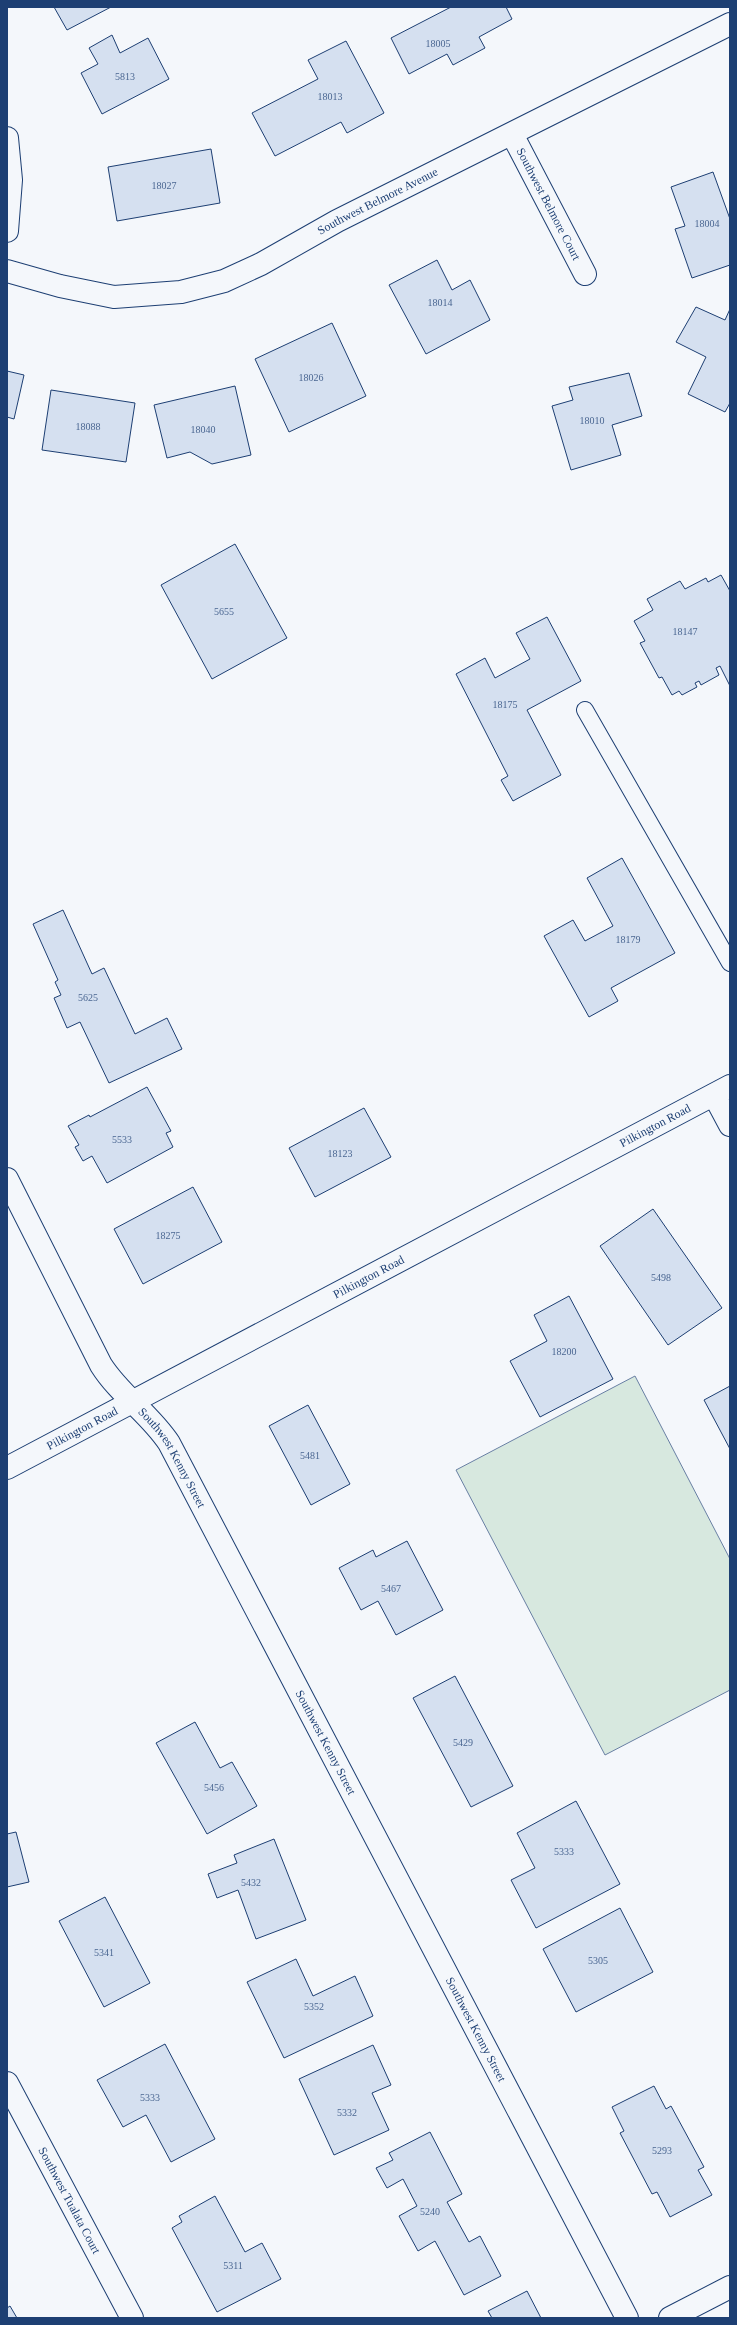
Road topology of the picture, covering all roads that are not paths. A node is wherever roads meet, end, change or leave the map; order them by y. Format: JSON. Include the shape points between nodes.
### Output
{"nodes":[{"id":1,"x":730,"y":24,"type":"edge"},
{"id":2,"x":512,"y":134,"type":"junction"},
{"id":3,"x":7,"y":138,"type":"edge"},
{"id":4,"x":7,"y":231,"type":"edge"},
{"id":5,"x":7,"y":270,"type":"edge"},
{"id":6,"x":585,"y":274,"type":"dead end"},
{"id":7,"x":585,"y":710,"type":"dead end"},
{"id":8,"x":730,"y":963,"type":"edge"},
{"id":9,"x":722,"y":1091,"type":"edge"},
{"id":10,"x":730,"y":1125,"type":"edge"},
{"id":11,"x":7,"y":1179,"type":"edge"},
{"id":12,"x":131,"y":1402,"type":"junction"},
{"id":13,"x":7,"y":1468,"type":"edge"},
{"id":14,"x":7,"y":2083,"type":"edge"},
{"id":15,"x":730,"y":2287,"type":"edge"},
{"id":16,"x":132,"y":2318,"type":"edge"},
{"id":17,"x":627,"y":2318,"type":"edge"},
{"id":18,"x":670,"y":2318,"type":"edge"}],
"edges":[{"from":1,"to":2,"type":"street","name":"Southwest Belmore Avenue"},
{"from":2,"to":5,"type":"street","name":"Southwest Belmore Avenue","via":[[337,221],[261,264],[217,283],[181,292],[114,297],[60,286]]},
{"from":2,"to":6,"type":"street","name":"Southwest Belmore Court"},
{"from":3,"to":4,"type":"street","via":[[12,180]]},
{"from":7,"to":8,"type":"lane"},
{"from":9,"to":10,"type":"street"},
{"from":9,"to":12,"type":"street","name":"Pilkington Road"},
{"from":11,"to":12,"type":"street","name":"Southwest Kenny Street","via":[[101,1365]]},
{"from":12,"to":13,"type":"street","name":"Pilkington Road"},
{"from":12,"to":17,"type":"street","name":"Southwest Kenny Street","via":[[162,1432],[169,1443]]},
{"from":14,"to":16,"type":"street","name":"Southwest Tualata Court"},
{"from":15,"to":18,"type":"street"}]}
